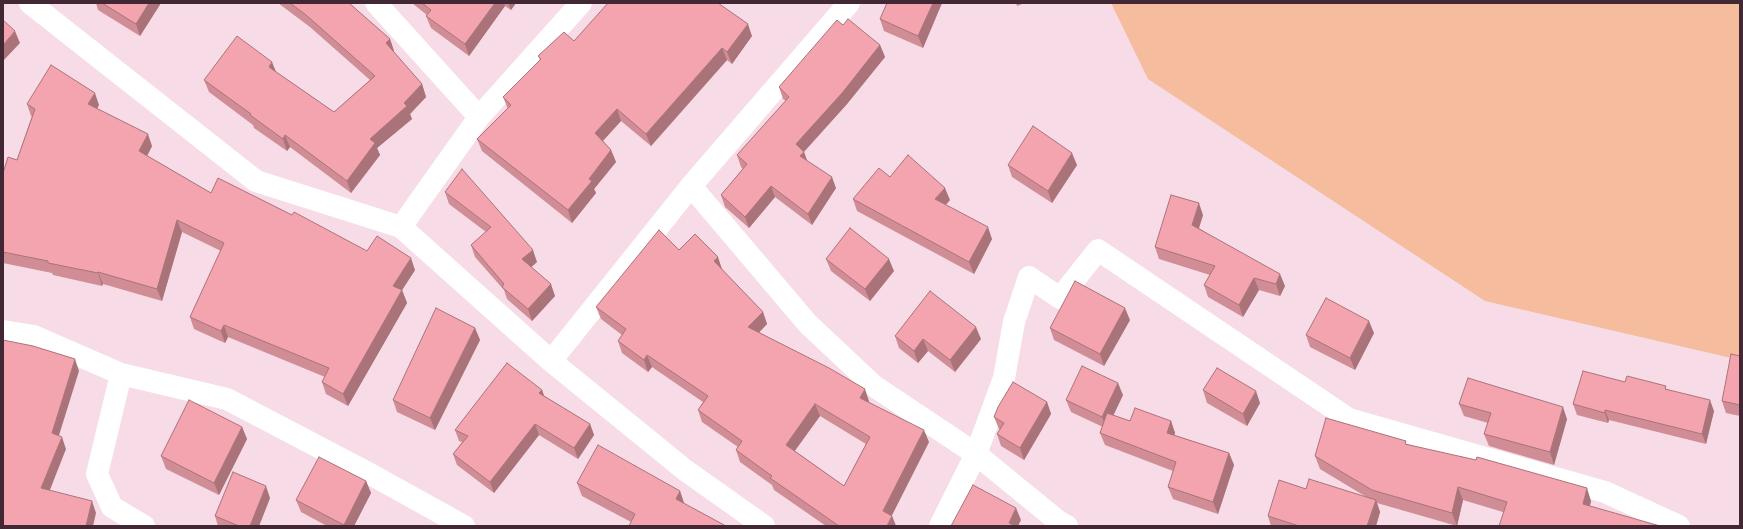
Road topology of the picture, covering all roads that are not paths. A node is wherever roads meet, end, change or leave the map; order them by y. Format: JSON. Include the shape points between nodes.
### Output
{"nodes":[{"id":1,"x":30,"y":3,"type":"edge"},
{"id":2,"x":376,"y":3,"type":"edge"},
{"id":3,"x":581,"y":3,"type":"edge"},
{"id":4,"x":849,"y":3,"type":"edge"},
{"id":5,"x":479,"y":117,"type":"junction"},
{"id":6,"x":691,"y":186,"type":"junction"},
{"id":7,"x":401,"y":227,"type":"junction"},
{"id":8,"x":3,"y":331,"type":"edge"},
{"id":9,"x":551,"y":362,"type":"junction"},
{"id":10,"x":121,"y":374,"type":"junction"},
{"id":11,"x":976,"y":454,"type":"junction"},
{"id":12,"x":144,"y":526,"type":"edge"},
{"id":13,"x":464,"y":526,"type":"edge"},
{"id":14,"x":764,"y":526,"type":"edge"},
{"id":15,"x":940,"y":526,"type":"edge"},
{"id":16,"x":1067,"y":526,"type":"edge"},
{"id":17,"x":1680,"y":526,"type":"edge"}],
"edges":[{"from":1,"to":7,"type":"street","via":[[256,181]]},
{"from":2,"to":5,"type":"street"},
{"from":3,"to":5,"type":"street"},
{"from":4,"to":6,"type":"street"},
{"from":5,"to":7,"type":"street"},
{"from":6,"to":9,"type":"street"},
{"from":6,"to":11,"type":"street","via":[[808,324],[874,386]]},
{"from":7,"to":9,"type":"street"},
{"from":8,"to":10,"type":"street","via":[[34,336]]},
{"from":9,"to":14,"type":"street","via":[[685,470]]},
{"from":10,"to":12,"type":"street","via":[[97,474],[112,507]]},
{"from":10,"to":13,"type":"street","via":[[227,399]]},
{"from":11,"to":15,"type":"street"},
{"from":11,"to":16,"type":"street"},
{"from":11,"to":17,"type":"street","via":[[1004,378],[1014,322],[1029,277],[1060,298],[1098,250],[1349,420],[1605,492]]}]}
